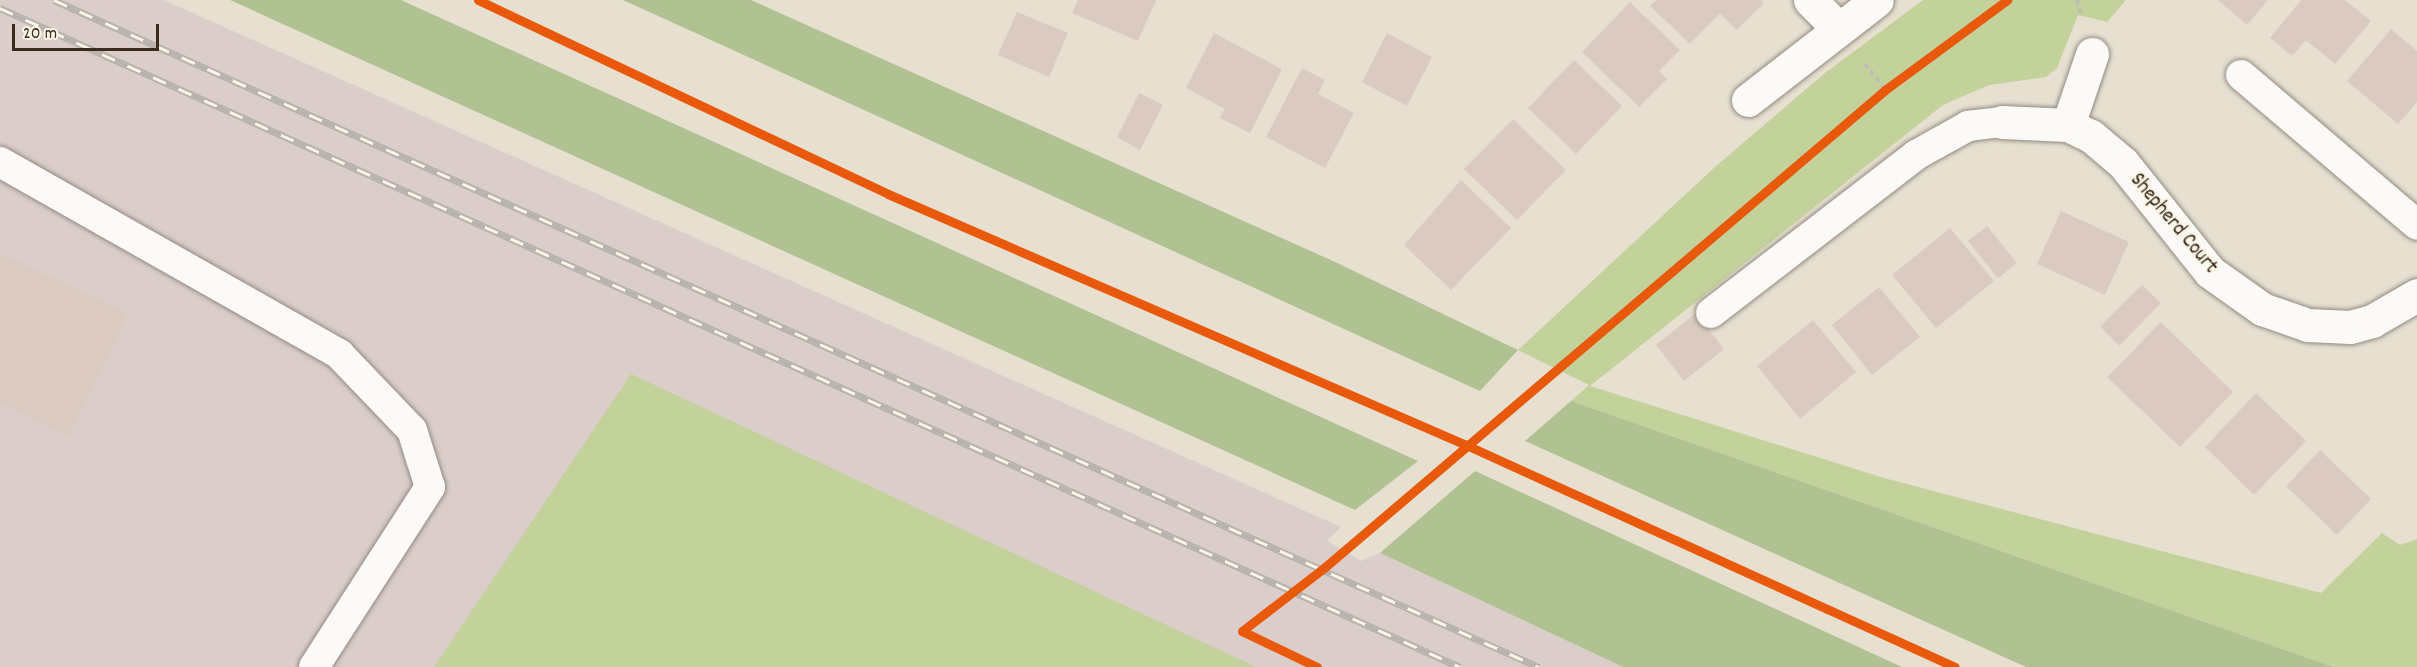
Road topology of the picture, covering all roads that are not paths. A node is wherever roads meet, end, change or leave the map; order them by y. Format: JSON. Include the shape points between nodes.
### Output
{"nodes":[{"id":1,"x":1810,"y":0,"type":"edge"},
{"id":2,"x":1877,"y":0,"type":"edge"},
{"id":3,"x":1839,"y":28,"type":"junction"},
{"id":4,"x":2092,"y":54,"type":"dead end"},
{"id":5,"x":2241,"y":75,"type":"dead end"},
{"id":6,"x":1748,"y":100,"type":"dead end"},
{"id":7,"x":2002,"y":122,"type":"joint"},
{"id":8,"x":2068,"y":125,"type":"junction"},
{"id":9,"x":0,"y":162,"type":"edge"},
{"id":10,"x":2417,"y":225,"type":"edge"},
{"id":11,"x":2417,"y":295,"type":"edge"},
{"id":12,"x":1711,"y":313,"type":"dead end"},
{"id":13,"x":314,"y":667,"type":"edge"}],
"edges":[{"from":1,"to":3,"type":"street"},
{"from":2,"to":3,"type":"street"},
{"from":3,"to":6,"type":"street"},
{"from":4,"to":8,"type":"street"},
{"from":5,"to":10,"type":"lane"},
{"from":7,"to":8,"type":"street"},
{"from":7,"to":12,"type":"lane","via":[[1968,126],[1916,155]]},
{"from":8,"to":11,"type":"street","name":"Shepherd Court","via":[[2122,163],[2210,272],[2262,309],[2308,325],[2350,327],[2373,321]]},
{"from":9,"to":13,"type":"lane","via":[[339,354],[412,430],[430,487]]}]}
